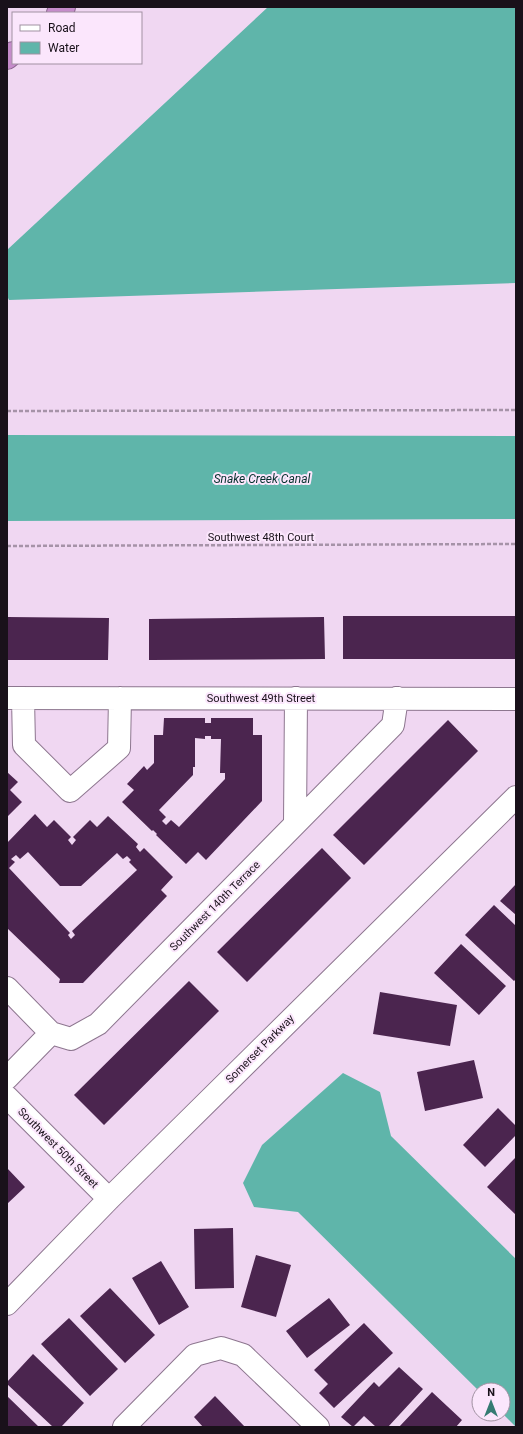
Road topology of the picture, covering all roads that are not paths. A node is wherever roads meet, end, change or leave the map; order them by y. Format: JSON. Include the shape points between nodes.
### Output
{"nodes":[{"id":1,"x":15,"y":698,"type":"edge"},
{"id":2,"x":120,"y":698,"type":"junction"},
{"id":3,"x":296,"y":698,"type":"junction"},
{"id":4,"x":397,"y":698,"type":"junction"},
{"id":5,"x":516,"y":699,"type":"edge"},
{"id":6,"x":516,"y":797,"type":"edge"},
{"id":7,"x":295,"y":824,"type":"junction"},
{"id":8,"x":7,"y":988,"type":"edge"},
{"id":9,"x":51,"y":1033,"type":"junction"},
{"id":10,"x":7,"y":1078,"type":"edge"},
{"id":11,"x":7,"y":1097,"type":"edge"},
{"id":12,"x":109,"y":1199,"type":"junction"},
{"id":13,"x":7,"y":1304,"type":"edge"},
{"id":14,"x":124,"y":1427,"type":"edge"},
{"id":15,"x":318,"y":1427,"type":"edge"}],
"edges":[{"from":1,"to":2,"type":"street","name":"Southwest 49th Street"},
{"from":1,"to":2,"type":"street","via":[[24,745],[70,792],[119,748]]},
{"from":2,"to":3,"type":"street","name":"Southwest 49th Street"},
{"from":3,"to":4,"type":"street","name":"Southwest 49th Street"},
{"from":3,"to":7,"type":"street"},
{"from":4,"to":5,"type":"street","name":"Southwest 49th Street"},
{"from":4,"to":7,"type":"street","name":"Southwest 140th Terrace","via":[[393,724]]},
{"from":6,"to":12,"type":"street","name":"Somerset Parkway"},
{"from":7,"to":9,"type":"street","name":"Southwest 140th Terrace","via":[[98,1024],[71,1039]]},
{"from":8,"to":9,"type":"street"},
{"from":9,"to":10,"type":"street"},
{"from":11,"to":12,"type":"street","name":"Southwest 50th Street"},
{"from":12,"to":13,"type":"street","name":"Somerset Parkway"},
{"from":14,"to":15,"type":"street","via":[[196,1355],[221,1348],[243,1355]]}]}
